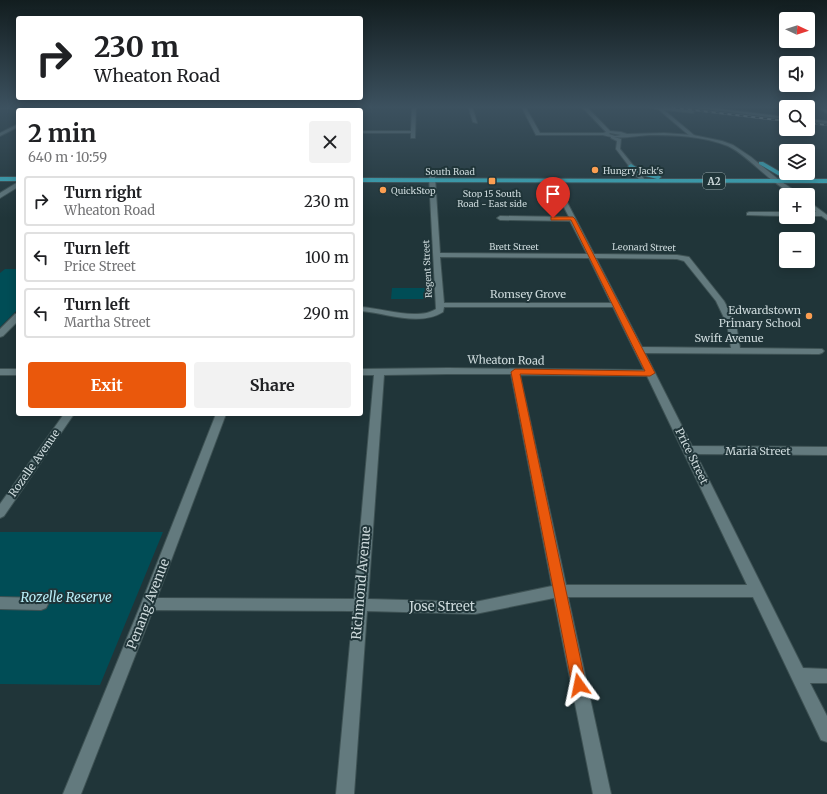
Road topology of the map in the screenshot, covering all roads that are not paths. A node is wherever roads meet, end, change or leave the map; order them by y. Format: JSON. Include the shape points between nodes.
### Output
{"nodes":[{"id":1,"x":619,"y":143,"type":"edge"},
{"id":2,"x":724,"y":143,"type":"edge"},
{"id":3,"x":730,"y":143,"type":"edge"},
{"id":4,"x":761,"y":163,"type":"junction"},
{"id":5,"x":633,"y":168,"type":"junction"},
{"id":6,"x":779,"y":173,"type":"edge"},
{"id":7,"x":0,"y":176,"type":"edge"},
{"id":8,"x":16,"y":176,"type":"edge"},
{"id":9,"x":363,"y":177,"type":"edge"},
{"id":10,"x":624,"y":177,"type":"junction"},
{"id":11,"x":659,"y":177,"type":"junction"},
{"id":12,"x":815,"y":178,"type":"edge"},
{"id":13,"x":827,"y":178,"type":"edge"},
{"id":14,"x":0,"y":179,"type":"edge"},
{"id":15,"x":16,"y":179,"type":"edge"},
{"id":16,"x":432,"y":179,"type":"junction"},
{"id":17,"x":642,"y":179,"type":"junction"},
{"id":18,"x":363,"y":180,"type":"edge"},
{"id":19,"x":553,"y":180,"type":"junction"},
{"id":20,"x":779,"y":180,"type":"junction"},
{"id":21,"x":827,"y":182,"type":"edge"},
{"id":22,"x":16,"y":185,"type":"edge"},
{"id":23,"x":786,"y":188,"type":"edge"},
{"id":24,"x":0,"y":196,"type":"edge"},
{"id":25,"x":815,"y":209,"type":"edge"},
{"id":26,"x":749,"y":214,"type":"dead end"},
{"id":27,"x":779,"y":214,"type":"edge"},
{"id":28,"x":815,"y":214,"type":"edge"},
{"id":29,"x":821,"y":214,"type":"junction"},
{"id":30,"x":500,"y":218,"type":"dead end"},
{"id":31,"x":827,"y":218,"type":"edge"},
{"id":32,"x":573,"y":219,"type":"junction"},
{"id":33,"x":437,"y":255,"type":"junction"},
{"id":34,"x":591,"y":256,"type":"junction"},
{"id":35,"x":439,"y":305,"type":"junction"},
{"id":36,"x":616,"y":305,"type":"junction"},
{"id":37,"x":366,"y":307,"type":"edge"},
{"id":38,"x":16,"y":318,"type":"edge"},
{"id":39,"x":0,"y":334,"type":"edge"},
{"id":40,"x":639,"y":350,"type":"junction"},
{"id":41,"x":736,"y":350,"type":"junction"},
{"id":42,"x":819,"y":351,"type":"dead end"},
{"id":43,"x":0,"y":372,"type":"edge"},
{"id":44,"x":16,"y":372,"type":"edge"},
{"id":45,"x":363,"y":372,"type":"edge"},
{"id":46,"x":379,"y":372,"type":"junction"},
{"id":47,"x":515,"y":372,"type":"junction"},
{"id":48,"x":650,"y":373,"type":"junction"},
{"id":49,"x":68,"y":416,"type":"edge"},
{"id":50,"x":220,"y":416,"type":"edge"},
{"id":51,"x":689,"y":450,"type":"junction"},
{"id":52,"x":827,"y":451,"type":"edge"},
{"id":53,"x":0,"y":512,"type":"edge"},
{"id":54,"x":559,"y":591,"type":"junction"},
{"id":55,"x":758,"y":591,"type":"junction"},
{"id":56,"x":0,"y":603,"type":"edge"},
{"id":57,"x":41,"y":604,"type":"dead end"},
{"id":58,"x":148,"y":604,"type":"junction"},
{"id":59,"x":359,"y":605,"type":"junction"},
{"id":60,"x":799,"y":675,"type":"junction"},
{"id":61,"x":827,"y":676,"type":"edge"},
{"id":62,"x":827,"y":734,"type":"edge"},
{"id":63,"x":72,"y":794,"type":"edge"},
{"id":64,"x":345,"y":794,"type":"edge"},
{"id":65,"x":602,"y":794,"type":"edge"}],
"edges":[{"from":1,"to":5,"type":"street","via":[[618,149]]},
{"from":2,"to":20,"type":"street"},
{"from":3,"to":4,"type":"street","via":[[743,149]]},
{"from":4,"to":6,"type":"highway"},
{"from":4,"to":20,"type":"street"},
{"from":5,"to":10,"type":"highway"},
{"from":5,"to":11,"type":"highway","via":[[644,174]]},
{"from":5,"to":17,"type":"street"},
{"from":7,"to":8,"type":"highway"},
{"from":9,"to":16,"type":"highway","name":"South Road","number":"A2"},
{"from":10,"to":16,"type":"highway","name":"South Road","number":"A2"},
{"from":10,"to":17,"type":"highway","name":"South Road","number":"A2"},
{"from":11,"to":17,"type":"highway","name":"South Road","number":"A2"},
{"from":11,"to":20,"type":"highway","name":"South Road","number":"A2"},
{"from":12,"to":13,"type":"highway","name":"South Road","number":"A2"},
{"from":14,"to":15,"type":"highway"},
{"from":16,"to":18,"type":"highway","name":"South Road","number":"A2"},
{"from":16,"to":19,"type":"highway","name":"South Road","number":"A2"},
{"from":16,"to":33,"type":"street","name":"Regent Street"},
{"from":17,"to":19,"type":"highway","name":"South Road","number":"A2"},
{"from":17,"to":20,"type":"highway","name":"South Road","number":"A2"},
{"from":19,"to":32,"type":"street","name":"Price Street"},
{"from":20,"to":21,"type":"highway","name":"South Road","number":"A2"},
{"from":20,"to":23,"type":"street"},
{"from":22,"to":24,"type":"street"},
{"from":25,"to":29,"type":"street"},
{"from":26,"to":27,"type":"street"},
{"from":28,"to":29,"type":"street"},
{"from":29,"to":31,"type":"street"},
{"from":30,"to":32,"type":"street"},
{"from":32,"to":34,"type":"street","name":"Price Street"},
{"from":33,"to":34,"type":"street","name":"Brett Street"},
{"from":33,"to":35,"type":"street","name":"Regent Street"},
{"from":34,"to":36,"type":"street","name":"Price Street"},
{"from":34,"to":41,"type":"street","name":"Leonard Street","via":[[686,259],[722,305],[732,324]]},
{"from":35,"to":36,"type":"street","name":"Romsey Grove"},
{"from":35,"to":37,"type":"street","name":"Regent Street","via":[[440,310],[437,313],[403,316]]},
{"from":36,"to":40,"type":"street","name":"Price Street"},
{"from":38,"to":39,"type":"street"},
{"from":40,"to":41,"type":"street","name":"Swift Avenue"},
{"from":40,"to":48,"type":"street","name":"Price Street"},
{"from":41,"to":42,"type":"street","name":"Swift Avenue"},
{"from":43,"to":44,"type":"street"},
{"from":45,"to":46,"type":"street","name":"Wheaton Road"},
{"from":46,"to":47,"type":"street","name":"Wheaton Road"},
{"from":46,"to":59,"type":"street","name":"Richmond Avenue"},
{"from":47,"to":48,"type":"street","name":"Wheaton Road"},
{"from":47,"to":54,"type":"street"},
{"from":48,"to":51,"type":"street","name":"Price Street"},
{"from":49,"to":53,"type":"street","name":"Rozelle Avenue"},
{"from":50,"to":58,"type":"street","name":"Penang Avenue"},
{"from":51,"to":52,"type":"street","name":"Maria Street"},
{"from":51,"to":55,"type":"street","name":"Price Street"},
{"from":54,"to":55,"type":"street","name":"Jose Street"},
{"from":54,"to":59,"type":"street","name":"Jose Street","via":[[475,608]]},
{"from":54,"to":65,"type":"street"},
{"from":55,"to":60,"type":"street","name":"Price Street"},
{"from":56,"to":57,"type":"street"},
{"from":58,"to":59,"type":"street","name":"Jose Street"},
{"from":58,"to":63,"type":"street","name":"Penang Avenue"},
{"from":59,"to":64,"type":"street","name":"Richmond Avenue"},
{"from":60,"to":61,"type":"street"},
{"from":60,"to":62,"type":"street","name":"Price Street"}]}
